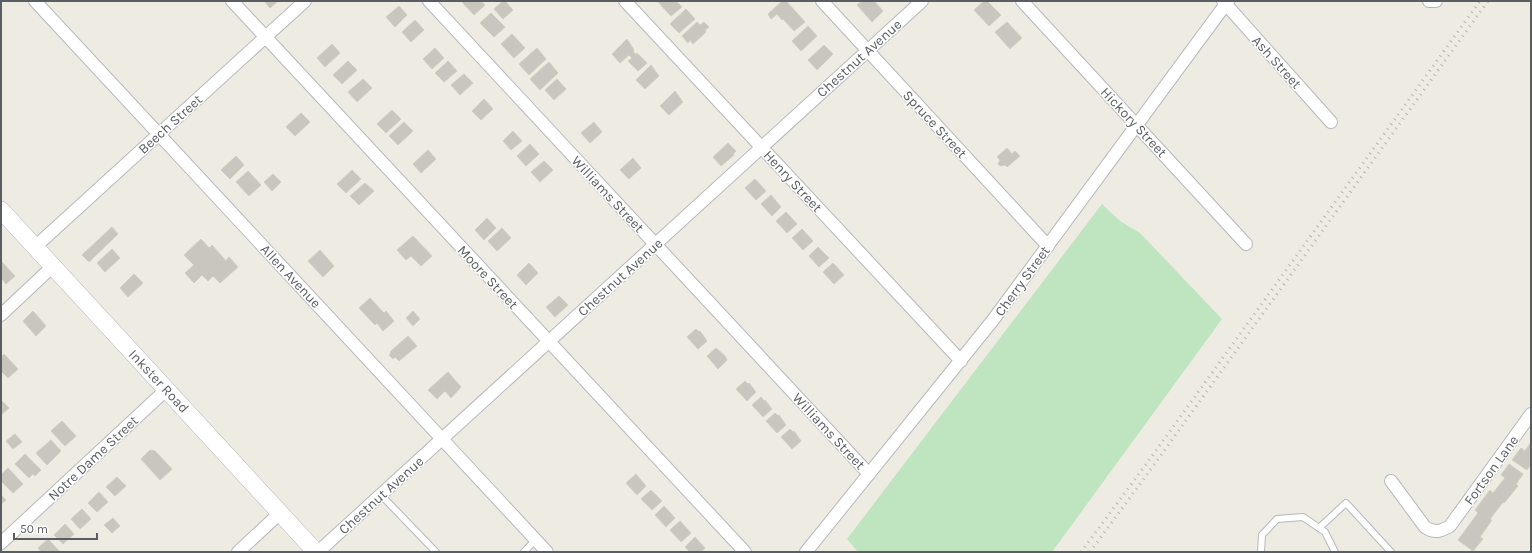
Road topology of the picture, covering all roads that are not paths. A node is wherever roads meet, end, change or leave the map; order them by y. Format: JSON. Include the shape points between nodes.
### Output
{"nodes":[{"id":1,"x":35,"y":1,"type":"edge"},
{"id":2,"x":232,"y":1,"type":"edge"},
{"id":3,"x":304,"y":1,"type":"edge"},
{"id":4,"x":429,"y":1,"type":"edge"},
{"id":5,"x":625,"y":1,"type":"edge"},
{"id":6,"x":822,"y":1,"type":"edge"},
{"id":7,"x":922,"y":1,"type":"edge"},
{"id":8,"x":1022,"y":1,"type":"edge"},
{"id":9,"x":1225,"y":2,"type":"edge"},
{"id":10,"x":265,"y":37,"type":"junction"},
{"id":11,"x":867,"y":51,"type":"junction"},
{"id":12,"x":1331,"y":122,"type":"dead end"},
{"id":13,"x":1137,"y":125,"type":"junction"},
{"id":14,"x":159,"y":134,"type":"junction"},
{"id":15,"x":762,"y":147,"type":"junction"},
{"id":16,"x":1,"y":210,"type":"edge"},
{"id":17,"x":655,"y":244,"type":"junction"},
{"id":18,"x":1246,"y":244,"type":"dead end"},
{"id":19,"x":1048,"y":246,"type":"junction"},
{"id":20,"x":35,"y":247,"type":"junction"},
{"id":21,"x":53,"y":266,"type":"junction"},
{"id":22,"x":1,"y":314,"type":"edge"},
{"id":23,"x":549,"y":342,"type":"junction"},
{"id":24,"x":961,"y":361,"type":"junction"},
{"id":25,"x":167,"y":389,"type":"junction"},
{"id":26,"x":1531,"y":414,"type":"edge"},
{"id":27,"x":442,"y":439,"type":"junction"},
{"id":28,"x":869,"y":474,"type":"junction"},
{"id":29,"x":1391,"y":481,"type":"dead end"},
{"id":30,"x":381,"y":495,"type":"junction"},
{"id":31,"x":280,"y":513,"type":"junction"},
{"id":32,"x":1319,"y":528,"type":"junction"},
{"id":33,"x":536,"y":539,"type":"junction"},
{"id":34,"x":1,"y":543,"type":"edge"},
{"id":35,"x":238,"y":552,"type":"edge"},
{"id":36,"x":317,"y":552,"type":"edge"},
{"id":37,"x":436,"y":552,"type":"edge"},
{"id":38,"x":524,"y":552,"type":"edge"},
{"id":39,"x":547,"y":552,"type":"edge"},
{"id":40,"x":745,"y":552,"type":"edge"},
{"id":41,"x":806,"y":552,"type":"edge"},
{"id":42,"x":1261,"y":552,"type":"edge"},
{"id":43,"x":1335,"y":552,"type":"edge"},
{"id":44,"x":1391,"y":552,"type":"edge"}],
"edges":[{"from":1,"to":14,"type":"street","name":"Allen Avenue"},
{"from":2,"to":10,"type":"street","name":"Moore Street"},
{"from":3,"to":10,"type":"street","name":"Beech Street"},
{"from":4,"to":17,"type":"street","name":"Williams Street"},
{"from":5,"to":15,"type":"street","name":"Henry Street"},
{"from":6,"to":11,"type":"street","name":"Spruce Street"},
{"from":7,"to":11,"type":"street","name":"Chestnut Avenue"},
{"from":8,"to":13,"type":"street","name":"Hickory Street"},
{"from":9,"to":12,"type":"street","name":"Ash Street"},
{"from":9,"to":13,"type":"street","name":"Cherry Street"},
{"from":10,"to":14,"type":"street","name":"Beech Street"},
{"from":10,"to":23,"type":"street","name":"Moore Street"},
{"from":11,"to":15,"type":"street","name":"Chestnut Avenue"},
{"from":11,"to":19,"type":"street","name":"Spruce Street"},
{"from":13,"to":18,"type":"street","name":"Hickory Street"},
{"from":13,"to":19,"type":"street","name":"Cherry Street"},
{"from":14,"to":20,"type":"street","name":"Beech Street"},
{"from":14,"to":27,"type":"street","name":"Allen Avenue"},
{"from":15,"to":17,"type":"street","name":"Chestnut Avenue"},
{"from":15,"to":24,"type":"street","name":"Henry Street"},
{"from":16,"to":20,"type":"main road","name":"Inkster Road"},
{"from":17,"to":23,"type":"street","name":"Chestnut Avenue"},
{"from":17,"to":28,"type":"street","name":"Williams Street"},
{"from":19,"to":24,"type":"street","name":"Cherry Street"},
{"from":20,"to":21,"type":"main road","name":"Inkster Road"},
{"from":21,"to":22,"type":"street"},
{"from":21,"to":25,"type":"main road","name":"Inkster Road"},
{"from":23,"to":27,"type":"street","name":"Chestnut Avenue"},
{"from":23,"to":40,"type":"street","name":"Moore Street"},
{"from":24,"to":28,"type":"street","name":"Cherry Street"},
{"from":25,"to":31,"type":"main road","name":"Inkster Road"},
{"from":25,"to":34,"type":"street","name":"Notre Dame Street"},
{"from":26,"to":29,"type":"street","name":"Fortson Lane","via":[[1450,526],[1440,532],[1430,531],[1425,527]]},
{"from":27,"to":30,"type":"street","name":"Chestnut Avenue"},
{"from":27,"to":33,"type":"street","name":"Allen Avenue"},
{"from":28,"to":41,"type":"street","name":"Cherry Street"},
{"from":30,"to":36,"type":"street","name":"Chestnut Avenue"},
{"from":30,"to":37,"type":"lane"},
{"from":31,"to":35,"type":"street"},
{"from":31,"to":36,"type":"main road","name":"Inkster Road"},
{"from":32,"to":42,"type":"lane","via":[[1303,517],[1276,519],[1262,535]]},
{"from":32,"to":43,"type":"lane","via":[[1325,532]]},
{"from":32,"to":44,"type":"lane","via":[[1346,503]]},
{"from":33,"to":38,"type":"lane"},
{"from":33,"to":39,"type":"street","name":"Allen Avenue"}]}
